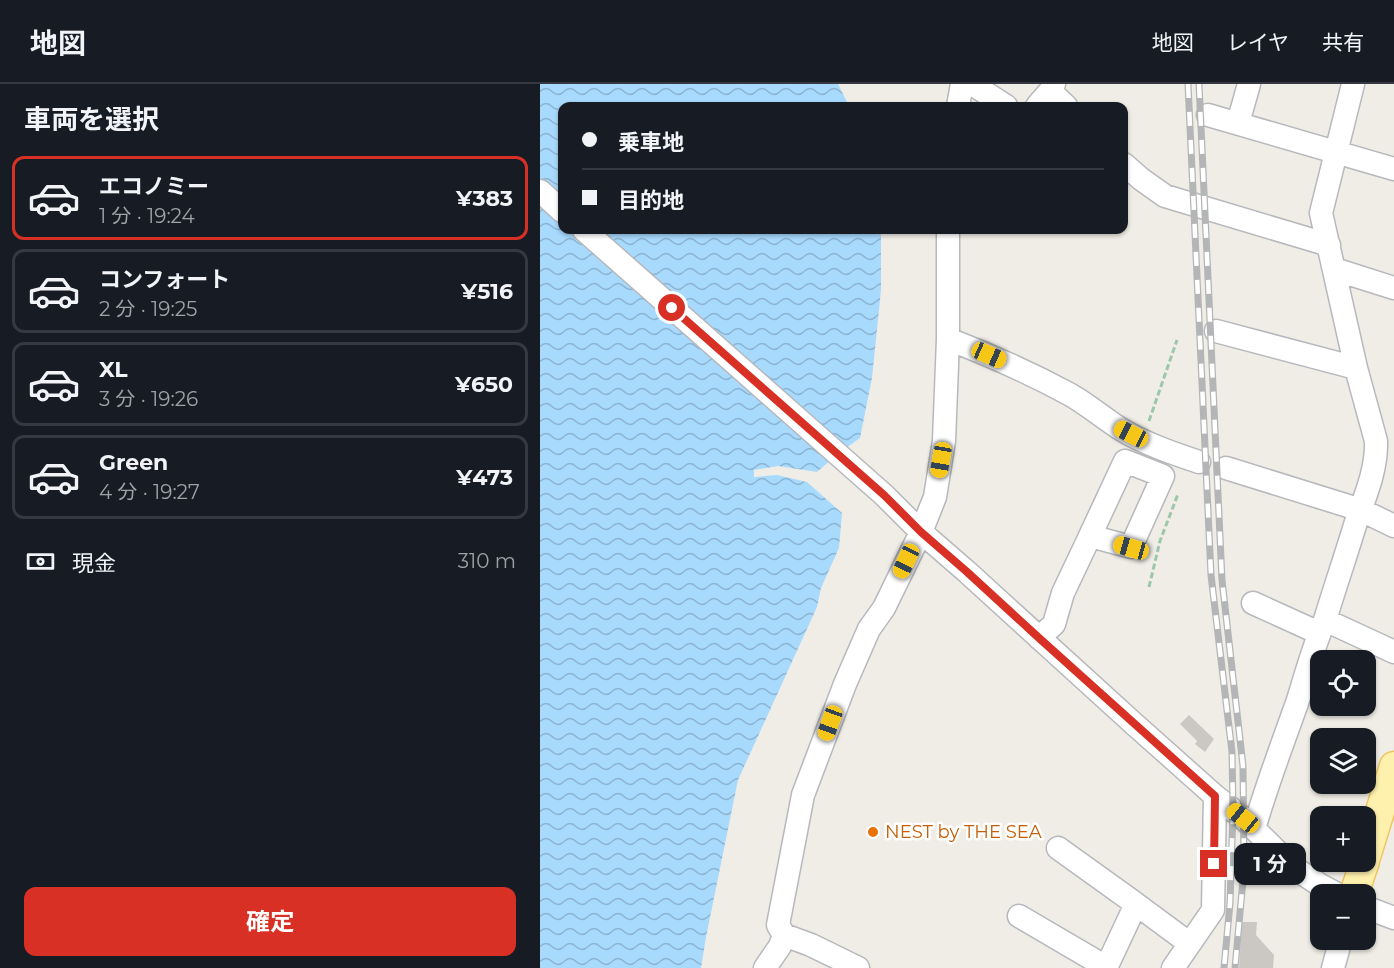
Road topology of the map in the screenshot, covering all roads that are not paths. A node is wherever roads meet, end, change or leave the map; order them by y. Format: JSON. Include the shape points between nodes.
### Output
{"nodes":[{"id":1,"x":962,"y":84,"type":"edge"},
{"id":2,"x":972,"y":84,"type":"edge"},
{"id":3,"x":1249,"y":84,"type":"edge"},
{"id":4,"x":1353,"y":84,"type":"edge"},
{"id":5,"x":959,"y":102,"type":"edge"},
{"id":6,"x":1000,"y":102,"type":"edge"},
{"id":7,"x":1208,"y":114,"type":"dead end"},
{"id":8,"x":1238,"y":123,"type":"junction"},
{"id":9,"x":1335,"y":152,"type":"junction"},
{"id":10,"x":1128,"y":168,"type":"edge"},
{"id":11,"x":1394,"y":169,"type":"edge"},
{"id":12,"x":540,"y":191,"type":"edge"},
{"id":13,"x":558,"y":207,"type":"edge"},
{"id":14,"x":589,"y":234,"type":"edge"},
{"id":15,"x":948,"y":234,"type":"edge"},
{"id":16,"x":1329,"y":245,"type":"junction"},
{"id":17,"x":1334,"y":269,"type":"junction"},
{"id":18,"x":1394,"y":288,"type":"edge"},
{"id":19,"x":1216,"y":331,"type":"dead end"},
{"id":20,"x":948,"y":339,"type":"junction"},
{"id":21,"x":1356,"y":368,"type":"junction"},
{"id":22,"x":1194,"y":460,"type":"road end"},
{"id":23,"x":1226,"y":468,"type":"dead end"},
{"id":24,"x":1360,"y":510,"type":"junction"},
{"id":25,"x":1394,"y":526,"type":"edge"},
{"id":26,"x":921,"y":532,"type":"junction"},
{"id":27,"x":1090,"y":536,"type":"dead end"},
{"id":28,"x":1252,"y":603,"type":"dead end"},
{"id":29,"x":1322,"y":626,"type":"junction"},
{"id":30,"x":1039,"y":638,"type":"junction"},
{"id":31,"x":1394,"y":652,"type":"edge"},
{"id":32,"x":1394,"y":766,"type":"edge"},
{"id":33,"x":1215,"y":796,"type":"junction"},
{"id":34,"x":1376,"y":824,"type":"edge"},
{"id":35,"x":1254,"y":830,"type":"junction"},
{"id":36,"x":1058,"y":848,"type":"dead end"},
{"id":37,"x":1318,"y":884,"type":"edge"},
{"id":38,"x":1137,"y":904,"type":"junction"},
{"id":39,"x":1376,"y":911,"type":"edge"},
{"id":40,"x":1019,"y":916,"type":"dead end"},
{"id":41,"x":1394,"y":918,"type":"edge"},
{"id":42,"x":784,"y":935,"type":"junction"},
{"id":43,"x":1191,"y":942,"type":"junction"},
{"id":44,"x":1338,"y":950,"type":"edge"},
{"id":45,"x":1106,"y":967,"type":"edge"},
{"id":46,"x":765,"y":968,"type":"edge"},
{"id":47,"x":858,"y":968,"type":"edge"},
{"id":48,"x":1173,"y":968,"type":"edge"},
{"id":49,"x":1333,"y":968,"type":"edge"}],
"edges":[{"from":1,"to":5,"type":"street"},
{"from":2,"to":6,"type":"street"},
{"from":3,"to":8,"type":"street"},
{"from":4,"to":9,"type":"street"},
{"from":7,"to":8,"type":"street"},
{"from":8,"to":9,"type":"street"},
{"from":9,"to":11,"type":"street"},
{"from":9,"to":16,"type":"street","via":[[1321,213]]},
{"from":10,"to":16,"type":"street","via":[[1165,196]]},
{"from":12,"to":13,"type":"street"},
{"from":14,"to":26,"type":"street"},
{"from":15,"to":20,"type":"street"},
{"from":16,"to":17,"type":"street"},
{"from":17,"to":18,"type":"street"},
{"from":17,"to":21,"type":"street"},
{"from":19,"to":21,"type":"street"},
{"from":20,"to":22,"type":"street","via":[[1028,372],[1120,429]]},
{"from":20,"to":26,"type":"street","via":[[944,441],[935,497]]},
{"from":21,"to":24,"type":"street","via":[[1376,441]]},
{"from":23,"to":24,"type":"street"},
{"from":24,"to":25,"type":"street"},
{"from":24,"to":29,"type":"street"},
{"from":26,"to":30,"type":"street"},
{"from":26,"to":42,"type":"street","via":[[884,608],[869,629],[802,795],[778,925]]},
{"from":27,"to":30,"type":"street","via":[[1063,593],[1054,624]]},
{"from":28,"to":29,"type":"street"},
{"from":29,"to":31,"type":"street"},
{"from":29,"to":35,"type":"street"},
{"from":30,"to":33,"type":"street"},
{"from":32,"to":34,"type":"main road"},
{"from":33,"to":35,"type":"street"},
{"from":33,"to":43,"type":"street","via":[[1213,910]]},
{"from":35,"to":37,"type":"street","via":[[1293,867]]},
{"from":36,"to":38,"type":"street"},
{"from":38,"to":43,"type":"street"},
{"from":38,"to":45,"type":"street"},
{"from":39,"to":41,"type":"street"},
{"from":40,"to":45,"type":"street"},
{"from":42,"to":46,"type":"street"},
{"from":42,"to":47,"type":"street"},
{"from":43,"to":48,"type":"street"},
{"from":44,"to":49,"type":"street"}]}
